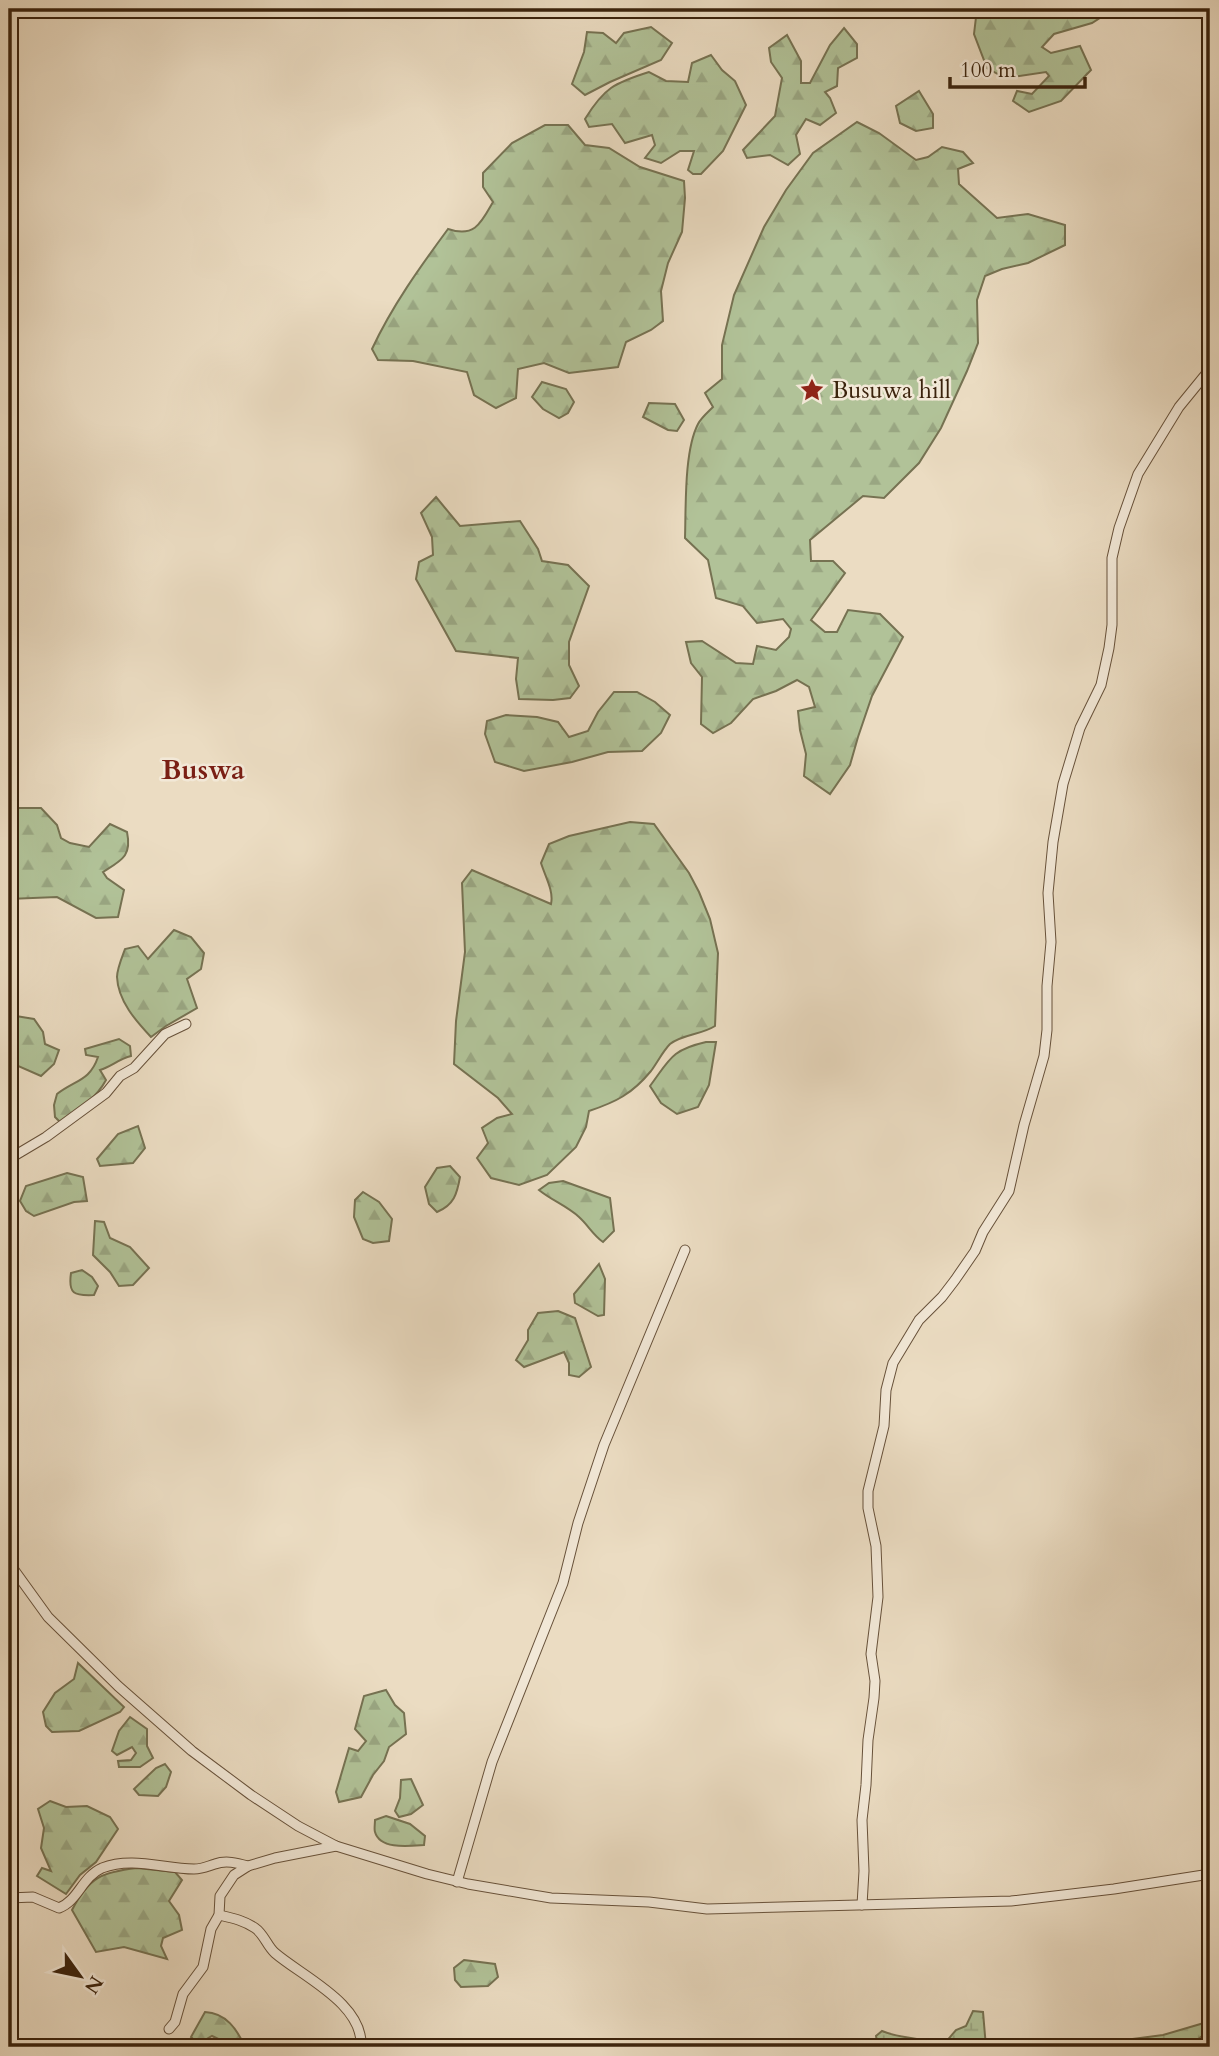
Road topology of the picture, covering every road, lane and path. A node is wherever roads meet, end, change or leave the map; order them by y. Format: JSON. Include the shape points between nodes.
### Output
{"nodes":[{"id":1,"x":1210,"y":369,"type":"edge"},
{"id":2,"x":186,"y":1024,"type":"dead end"},
{"id":3,"x":9,"y":1158,"type":"edge"},
{"id":4,"x":685,"y":1250,"type":"dead end"},
{"id":5,"x":9,"y":1563,"type":"edge"},
{"id":6,"x":336,"y":1846,"type":"junction"},
{"id":7,"x":248,"y":1866,"type":"junction"},
{"id":8,"x":1210,"y":1874,"type":"edge"},
{"id":9,"x":457,"y":1882,"type":"junction"},
{"id":10,"x":9,"y":1898,"type":"edge"},
{"id":11,"x":862,"y":1905,"type":"junction"},
{"id":12,"x":219,"y":1915,"type":"junction"},
{"id":13,"x":169,"y":2029,"type":"dead end"},
{"id":14,"x":361,"y":2047,"type":"edge"}],
"edges":[{"from":1,"to":11,"type":"street","via":[[1179,407],[1138,474],[1119,528],[1112,558],[1109,649],[1101,685],[1080,728],[1063,784],[1053,842],[1044,1056],[1009,1191],[955,1280],[919,1320],[893,1363],[886,1390],[884,1426],[867,1508],[876,1546],[878,1597],[862,1820]]},
{"from":2,"to":3,"type":"street","via":[[165,1034],[106,1093],[46,1138]]},
{"from":4,"to":9,"type":"street","via":[[604,1445],[563,1583],[492,1762]]},
{"from":5,"to":6,"type":"street","via":[[48,1617],[192,1751],[251,1795]]},
{"from":6,"to":7,"type":"street"},
{"from":6,"to":9,"type":"street"},
{"from":7,"to":10,"type":"street","via":[[224,1862],[194,1869],[120,1864],[88,1877],[72,1900],[59,1908],[33,1897]]},
{"from":7,"to":12,"type":"street","via":[[234,1875],[219,1896]]},
{"from":8,"to":11,"type":"street","via":[[1011,1901]]},
{"from":9,"to":11,"type":"street","via":[[551,1898],[707,1909]]},
{"from":12,"to":13,"type":"street","via":[[211,1929],[203,1967],[183,1994]]},
{"from":12,"to":14,"type":"street","via":[[253,1927],[273,1951],[328,1992],[352,2017]]}]}
